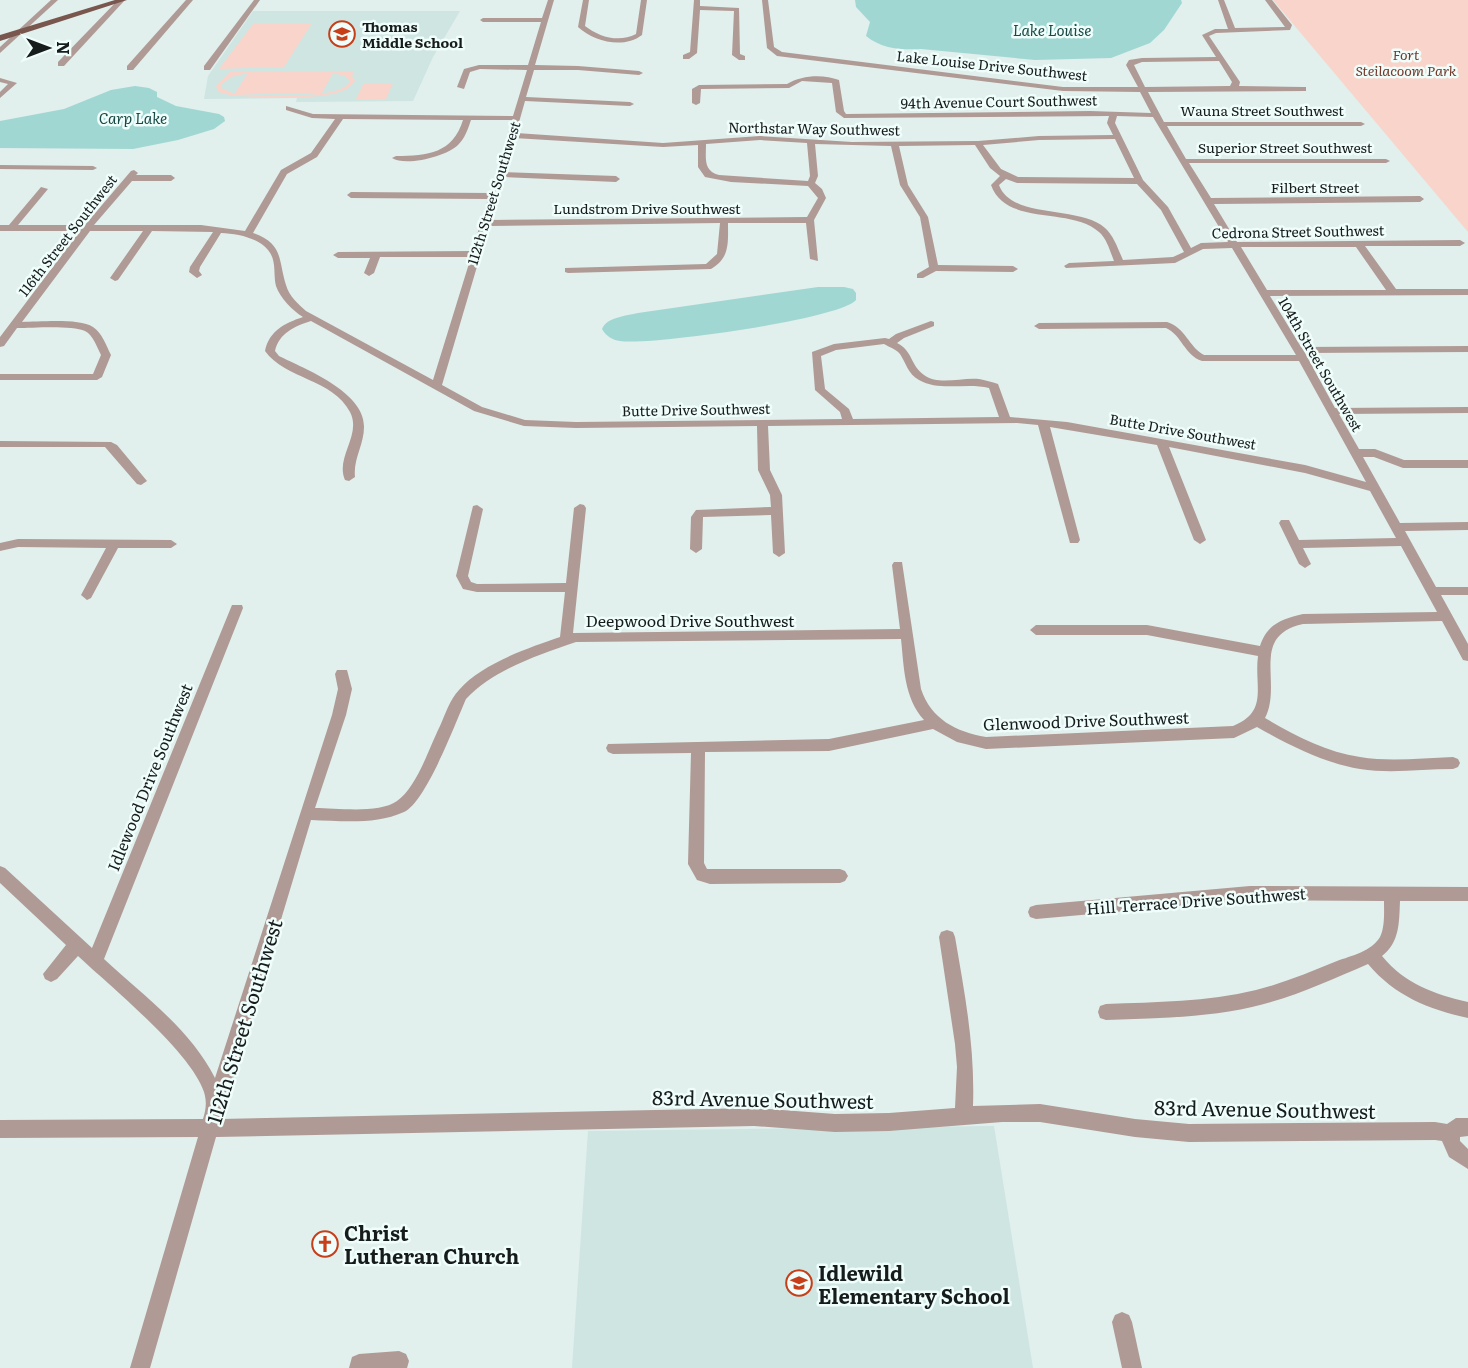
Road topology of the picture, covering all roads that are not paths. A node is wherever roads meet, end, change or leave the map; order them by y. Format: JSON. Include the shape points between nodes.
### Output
{"nodes":[{"id":1,"x":55,"y":0,"type":"edge"},
{"id":2,"x":122,"y":0,"type":"edge"},
{"id":3,"x":190,"y":0,"type":"edge"},
{"id":4,"x":257,"y":0,"type":"edge"},
{"id":5,"x":551,"y":0,"type":"edge"},
{"id":6,"x":586,"y":0,"type":"edge"},
{"id":7,"x":644,"y":0,"type":"edge"},
{"id":8,"x":765,"y":0,"type":"edge"},
{"id":9,"x":1221,"y":0,"type":"edge"},
{"id":10,"x":1268,"y":0,"type":"edge"},
{"id":11,"x":697,"y":4,"type":"edge"},
{"id":12,"x":483,"y":20,"type":"dead end"},
{"id":13,"x":545,"y":20,"type":"junction"},
{"id":14,"x":22,"y":30,"type":"junction"},
{"id":15,"x":1232,"y":31,"type":"junction"},
{"id":16,"x":0,"y":38,"type":"edge"},
{"id":17,"x":0,"y":51,"type":"edge"},
{"id":18,"x":686,"y":57,"type":"dead end"},
{"id":19,"x":742,"y":58,"type":"dead end"},
{"id":20,"x":1220,"y":59,"type":"junction"},
{"id":21,"x":61,"y":64,"type":"dead end"},
{"id":22,"x":531,"y":67,"type":"junction"},
{"id":23,"x":130,"y":68,"type":"dead end"},
{"id":24,"x":207,"y":68,"type":"dead end"},
{"id":25,"x":639,"y":73,"type":"dead end"},
{"id":26,"x":0,"y":81,"type":"edge"},
{"id":27,"x":461,"y":87,"type":"dead end"},
{"id":28,"x":1233,"y":87,"type":"junction"},
{"id":29,"x":1143,"y":90,"type":"junction"},
{"id":30,"x":1303,"y":90,"type":"dead end"},
{"id":31,"x":0,"y":96,"type":"edge"},
{"id":32,"x":521,"y":99,"type":"junction"},
{"id":33,"x":696,"y":103,"type":"dead end"},
{"id":34,"x":630,"y":104,"type":"dead end"},
{"id":35,"x":907,"y":105,"type":"dead end"},
{"id":36,"x":289,"y":108,"type":"dead end"},
{"id":37,"x":909,"y":115,"type":"junction"},
{"id":38,"x":1113,"y":115,"type":"junction"},
{"id":39,"x":340,"y":117,"type":"junction"},
{"id":40,"x":468,"y":118,"type":"junction"},
{"id":41,"x":516,"y":118,"type":"junction"},
{"id":42,"x":1159,"y":119,"type":"junction"},
{"id":43,"x":1361,"y":124,"type":"dead end"},
{"id":44,"x":510,"y":135,"type":"junction"},
{"id":45,"x":1117,"y":137,"type":"junction"},
{"id":46,"x":811,"y":140,"type":"junction"},
{"id":47,"x":702,"y":141,"type":"junction"},
{"id":48,"x":978,"y":143,"type":"junction"},
{"id":49,"x":895,"y":144,"type":"junction"},
{"id":50,"x":441,"y":151,"type":"junction"},
{"id":51,"x":396,"y":158,"type":"dead end"},
{"id":52,"x":450,"y":158,"type":"dead end"},
{"id":53,"x":1184,"y":161,"type":"junction"},
{"id":54,"x":1386,"y":161,"type":"dead end"},
{"id":55,"x":0,"y":167,"type":"edge"},
{"id":56,"x":93,"y":168,"type":"dead end"},
{"id":57,"x":499,"y":174,"type":"junction"},
{"id":58,"x":1004,"y":176,"type":"junction"},
{"id":59,"x":171,"y":178,"type":"dead end"},
{"id":60,"x":616,"y":179,"type":"dead end"},
{"id":61,"x":1139,"y":181,"type":"junction"},
{"id":62,"x":811,"y":184,"type":"junction"},
{"id":63,"x":44,"y":189,"type":"dead end"},
{"id":64,"x":351,"y":195,"type":"dead end"},
{"id":65,"x":492,"y":196,"type":"junction"},
{"id":66,"x":1420,"y":199,"type":"dead end"},
{"id":67,"x":1209,"y":201,"type":"junction"},
{"id":68,"x":810,"y":220,"type":"junction"},
{"id":69,"x":724,"y":221,"type":"junction"},
{"id":70,"x":484,"y":223,"type":"junction"},
{"id":71,"x":0,"y":228,"type":"edge"},
{"id":72,"x":11,"y":228,"type":"junction"},
{"id":73,"x":87,"y":228,"type":"junction"},
{"id":74,"x":148,"y":228,"type":"junction"},
{"id":75,"x":219,"y":229,"type":"junction"},
{"id":76,"x":248,"y":234,"type":"junction"},
{"id":77,"x":1358,"y":243,"type":"junction"},
{"id":78,"x":1460,"y":243,"type":"dead end"},
{"id":79,"x":1235,"y":245,"type":"junction"},
{"id":80,"x":475,"y":254,"type":"junction"},
{"id":81,"x":1189,"y":254,"type":"junction"},
{"id":82,"x":338,"y":255,"type":"dead end"},
{"id":83,"x":376,"y":255,"type":"junction"},
{"id":84,"x":815,"y":259,"type":"dead end"},
{"id":85,"x":1120,"y":263,"type":"junction"},
{"id":86,"x":1070,"y":266,"type":"dead end"},
{"id":87,"x":934,"y":268,"type":"junction"},
{"id":88,"x":1013,"y":269,"type":"dead end"},
{"id":89,"x":567,"y":270,"type":"dead end"},
{"id":90,"x":369,"y":273,"type":"dead end"},
{"id":91,"x":197,"y":274,"type":"dead end"},
{"id":92,"x":920,"y":276,"type":"dead end"},
{"id":93,"x":115,"y":278,"type":"dead end"},
{"id":94,"x":1393,"y":292,"type":"junction"},
{"id":95,"x":1468,"y":292,"type":"edge"},
{"id":96,"x":1264,"y":293,"type":"junction"},
{"id":97,"x":312,"y":318,"type":"junction"},
{"id":98,"x":931,"y":324,"type":"dead end"},
{"id":99,"x":14,"y":325,"type":"junction"},
{"id":100,"x":1039,"y":326,"type":"dead end"},
{"id":101,"x":891,"y":343,"type":"junction"},
{"id":102,"x":0,"y":344,"type":"edge"},
{"id":103,"x":1468,"y":349,"type":"edge"},
{"id":104,"x":1300,"y":354,"type":"junction"},
{"id":105,"x":445,"y":357,"type":"junction"},
{"id":106,"x":417,"y":376,"type":"junction"},
{"id":107,"x":0,"y":377,"type":"edge"},
{"id":108,"x":437,"y":386,"type":"junction"},
{"id":109,"x":1468,"y":410,"type":"edge"},
{"id":110,"x":1332,"y":411,"type":"junction"},
{"id":111,"x":1006,"y":420,"type":"junction"},
{"id":112,"x":849,"y":422,"type":"junction"},
{"id":113,"x":1043,"y":422,"type":"junction"},
{"id":114,"x":762,"y":423,"type":"junction"},
{"id":115,"x":1162,"y":443,"type":"junction"},
{"id":116,"x":0,"y":444,"type":"edge"},
{"id":117,"x":1355,"y":453,"type":"junction"},
{"id":118,"x":1468,"y":464,"type":"edge"},
{"id":119,"x":349,"y":477,"type":"dead end"},
{"id":120,"x":141,"y":481,"type":"dead end"},
{"id":121,"x":1374,"y":488,"type":"junction"},
{"id":122,"x":580,"y":508,"type":"dead end"},
{"id":123,"x":477,"y":509,"type":"dead end"},
{"id":124,"x":777,"y":511,"type":"junction"},
{"id":125,"x":1286,"y":523,"type":"dead end"},
{"id":126,"x":1468,"y":526,"type":"edge"},
{"id":127,"x":1398,"y":527,"type":"junction"},
{"id":128,"x":1074,"y":540,"type":"dead end"},
{"id":129,"x":1200,"y":540,"type":"dead end"},
{"id":130,"x":1406,"y":542,"type":"junction"},
{"id":131,"x":115,"y":543,"type":"junction"},
{"id":132,"x":171,"y":544,"type":"dead end"},
{"id":133,"x":1295,"y":544,"type":"junction"},
{"id":134,"x":0,"y":546,"type":"edge"},
{"id":135,"x":696,"y":549,"type":"dead end"},
{"id":136,"x":779,"y":553,"type":"dead end"},
{"id":137,"x":1305,"y":564,"type":"dead end"},
{"id":138,"x":898,"y":565,"type":"dead end"},
{"id":139,"x":571,"y":587,"type":"junction"},
{"id":140,"x":1433,"y":591,"type":"junction"},
{"id":141,"x":1468,"y":591,"type":"edge"},
{"id":142,"x":87,"y":595,"type":"dead end"},
{"id":143,"x":237,"y":608,"type":"dead end"},
{"id":144,"x":1446,"y":616,"type":"junction"},
{"id":145,"x":1036,"y":630,"type":"dead end"},
{"id":146,"x":906,"y":634,"type":"junction"},
{"id":147,"x":566,"y":640,"type":"junction"},
{"id":148,"x":1265,"y":652,"type":"junction"},
{"id":149,"x":1468,"y":656,"type":"edge"},
{"id":150,"x":342,"y":674,"type":"dead end"},
{"id":151,"x":1257,"y":720,"type":"junction"},
{"id":152,"x":936,"y":723,"type":"junction"},
{"id":153,"x":698,"y":747,"type":"junction"},
{"id":154,"x":613,"y":748,"type":"dead end"},
{"id":155,"x":1453,"y":763,"type":"dead end"},
{"id":156,"x":306,"y":814,"type":"junction"},
{"id":157,"x":0,"y":873,"type":"edge"},
{"id":158,"x":840,"y":876,"type":"dead end"},
{"id":159,"x":1392,"y":894,"type":"junction"},
{"id":160,"x":1468,"y":894,"type":"edge"},
{"id":161,"x":1036,"y":912,"type":"dead end"},
{"id":162,"x":947,"y":937,"type":"dead end"},
{"id":163,"x":77,"y":946,"type":"junction"},
{"id":164,"x":1371,"y":955,"type":"junction"},
{"id":165,"x":95,"y":960,"type":"junction"},
{"id":166,"x":51,"y":974,"type":"dead end"},
{"id":167,"x":1468,"y":1010,"type":"edge"},
{"id":168,"x":1106,"y":1012,"type":"dead end"},
{"id":169,"x":215,"y":1108,"type":"junction"},
{"id":170,"x":964,"y":1117,"type":"junction"},
{"id":171,"x":1468,"y":1127,"type":"edge"},
{"id":172,"x":210,"y":1128,"type":"junction"},
{"id":173,"x":0,"y":1129,"type":"edge"},
{"id":174,"x":1450,"y":1134,"type":"junction"},
{"id":175,"x":1468,"y":1160,"type":"edge"},
{"id":176,"x":1122,"y":1322,"type":"dead end"},
{"id":177,"x":140,"y":1368,"type":"edge"},
{"id":178,"x":358,"y":1368,"type":"edge"},
{"id":179,"x":398,"y":1368,"type":"edge"},
{"id":180,"x":1132,"y":1368,"type":"edge"}],
"edges":[{"from":1,"to":14,"type":"street"},
{"from":2,"to":14,"type":"main road"},
{"from":2,"to":21,"type":"street"},
{"from":3,"to":23,"type":"street"},
{"from":4,"to":24,"type":"street"},
{"from":5,"to":13,"type":"street","name":"112th Street Southwest"},
{"from":6,"to":7,"type":"street","via":[[581,27],[600,38],[636,37]]},
{"from":8,"to":29,"type":"street","name":"Lake Louise Drive Southwest","via":[[771,48],[780,54],[1063,89]]},
{"from":9,"to":15,"type":"street"},
{"from":10,"to":15,"type":"street","via":[[1288,28]]},
{"from":11,"to":18,"type":"street","via":[[693,53]]},
{"from":11,"to":19,"type":"street","via":[[738,9],[736,55]]},
{"from":12,"to":13,"type":"street"},
{"from":13,"to":22,"type":"street","name":"112th Street Southwest"},
{"from":14,"to":16,"type":"main road"},
{"from":14,"to":17,"type":"street"},
{"from":15,"to":20,"type":"street","via":[[1206,34]]},
{"from":20,"to":28,"type":"street","via":[[1236,82]]},
{"from":20,"to":29,"type":"street","name":"104th Street Southwest","via":[[1132,62]]},
{"from":22,"to":25,"type":"street"},
{"from":22,"to":27,"type":"street","via":[[474,67],[467,71]]},
{"from":22,"to":32,"type":"street","name":"112th Street Southwest"},
{"from":26,"to":31,"type":"street","via":[[13,83]]},
{"from":28,"to":29,"type":"street","name":"Lake Louise Drive Southwest"},
{"from":28,"to":30,"type":"street","name":"Lake Louise Drive Southwest"},
{"from":29,"to":42,"type":"street","name":"104th Street Southwest"},
{"from":32,"to":34,"type":"street"},
{"from":32,"to":41,"type":"street","name":"112th Street Southwest"},
{"from":33,"to":37,"type":"street","name":"94th Avenue Court Southwest","via":[[697,88],[789,86],[805,79],[835,80],[842,115]]},
{"from":35,"to":37,"type":"street"},
{"from":36,"to":39,"type":"street","via":[[305,116]]},
{"from":37,"to":38,"type":"street","name":"94th Avenue Court Southwest"},
{"from":38,"to":42,"type":"street","name":"94th Avenue Court Southwest"},
{"from":38,"to":45,"type":"street","via":[[1110,120]]},
{"from":39,"to":40,"type":"street"},
{"from":39,"to":76,"type":"street","via":[[314,155],[284,172]]},
{"from":40,"to":41,"type":"street"},
{"from":40,"to":50,"type":"street","via":[[460,137]]},
{"from":41,"to":44,"type":"street","name":"112th Street Southwest"},
{"from":42,"to":43,"type":"street","name":"Wauna Street Southwest"},
{"from":42,"to":53,"type":"street","name":"104th Street Southwest"},
{"from":44,"to":47,"type":"street","name":"Northstar Way Southwest","via":[[655,145]]},
{"from":44,"to":57,"type":"street","name":"112th Street Southwest"},
{"from":45,"to":48,"type":"street","name":"Northstar Way Southwest"},
{"from":45,"to":61,"type":"street"},
{"from":46,"to":47,"type":"street","name":"Northstar Way Southwest"},
{"from":46,"to":49,"type":"street","name":"Northstar Way Southwest"},
{"from":46,"to":62,"type":"street"},
{"from":47,"to":62,"type":"street","via":[[705,173]]},
{"from":48,"to":49,"type":"street","name":"Northstar Way Southwest"},
{"from":48,"to":58,"type":"street","via":[[992,167]]},
{"from":49,"to":87,"type":"street","via":[[904,185],[924,217]]},
{"from":50,"to":51,"type":"street","via":[[412,159]]},
{"from":50,"to":52,"type":"street"},
{"from":53,"to":54,"type":"street","name":"Superior Street Southwest"},
{"from":53,"to":67,"type":"street","name":"104th Street Southwest"},
{"from":55,"to":56,"type":"street"},
{"from":57,"to":60,"type":"street"},
{"from":57,"to":65,"type":"street","name":"112th Street Southwest"},
{"from":58,"to":61,"type":"street","via":[[1029,181]]},
{"from":58,"to":85,"type":"street","via":[[995,185],[1000,198],[1015,206],[1095,225],[1108,237]]},
{"from":59,"to":73,"type":"street","name":"116th Street Southwest","via":[[132,176]]},
{"from":61,"to":81,"type":"street","via":[[1166,209]]},
{"from":62,"to":68,"type":"street","via":[[822,198]]},
{"from":63,"to":72,"type":"street"},
{"from":64,"to":65,"type":"street"},
{"from":65,"to":70,"type":"street","name":"112th Street Southwest"},
{"from":66,"to":67,"type":"street","name":"Filbert Street"},
{"from":67,"to":79,"type":"street","name":"104th Street Southwest"},
{"from":68,"to":69,"type":"street","name":"Lundstrom Drive Southwest"},
{"from":68,"to":84,"type":"street"},
{"from":69,"to":70,"type":"street","name":"Lundstrom Drive Southwest"},
{"from":69,"to":89,"type":"street","via":[[723,255],[708,267]]},
{"from":70,"to":80,"type":"street","name":"112th Street Southwest"},
{"from":71,"to":72,"type":"street","name":"Butte Drive Southwest"},
{"from":72,"to":73,"type":"street","name":"Butte Drive Southwest"},
{"from":73,"to":74,"type":"street","name":"Butte Drive Southwest"},
{"from":73,"to":99,"type":"street","name":"116th Street Southwest"},
{"from":74,"to":75,"type":"street","name":"Butte Drive Southwest"},
{"from":74,"to":93,"type":"street"},
{"from":75,"to":76,"type":"street","name":"Butte Drive Southwest"},
{"from":75,"to":91,"type":"street","via":[[195,267]]},
{"from":76,"to":97,"type":"street","name":"Butte Drive Southwest","via":[[272,248],[284,294]]},
{"from":77,"to":78,"type":"street","name":"Cedrona Street Southwest"},
{"from":77,"to":79,"type":"street","name":"Cedrona Street Southwest"},
{"from":77,"to":94,"type":"street"},
{"from":79,"to":81,"type":"street","name":"Cedrona Street Southwest","via":[[1205,245]]},
{"from":79,"to":96,"type":"street","name":"104th Street Southwest"},
{"from":80,"to":83,"type":"street"},
{"from":80,"to":105,"type":"street","name":"112th Street Southwest"},
{"from":81,"to":85,"type":"street","name":"Cedrona Street Southwest","via":[[1170,260]]},
{"from":82,"to":83,"type":"street"},
{"from":83,"to":90,"type":"street"},
{"from":85,"to":86,"type":"street","name":"Cedrona Street Southwest"},
{"from":87,"to":88,"type":"street"},
{"from":87,"to":92,"type":"street"},
{"from":94,"to":95,"type":"street"},
{"from":94,"to":96,"type":"street"},
{"from":96,"to":104,"type":"street","name":"104th Street Southwest"},
{"from":97,"to":106,"type":"street","name":"Butte Drive Southwest"},
{"from":97,"to":119,"type":"street","via":[[282,331],[270,351],[275,358],[339,394],[354,407],[359,426],[348,460]]},
{"from":98,"to":101,"type":"street"},
{"from":99,"to":102,"type":"street","name":"116th Street Southwest"},
{"from":99,"to":107,"type":"street","via":[[88,328],[106,356],[97,377]]},
{"from":100,"to":104,"type":"street","via":[[1167,325],[1179,329],[1192,352],[1202,358]]},
{"from":101,"to":111,"type":"street","via":[[903,350],[909,368],[927,381],[994,386]]},
{"from":101,"to":112,"type":"street","via":[[876,342],[816,354],[819,390],[845,411]]},
{"from":103,"to":104,"type":"street"},
{"from":104,"to":110,"type":"street","name":"104th Street Southwest"},
{"from":105,"to":106,"type":"street"},
{"from":105,"to":108,"type":"street","name":"112th Street Southwest"},
{"from":106,"to":108,"type":"street","name":"Butte Drive Southwest"},
{"from":108,"to":114,"type":"street","name":"Butte Drive Southwest","via":[[478,409],[534,424]]},
{"from":109,"to":110,"type":"street"},
{"from":110,"to":117,"type":"street","name":"104th Street Southwest"},
{"from":111,"to":112,"type":"street","name":"Butte Drive Southwest"},
{"from":111,"to":113,"type":"street","name":"Butte Drive Southwest"},
{"from":112,"to":114,"type":"street","name":"Butte Drive Southwest"},
{"from":113,"to":115,"type":"street","name":"Butte Drive Southwest"},
{"from":113,"to":128,"type":"street"},
{"from":114,"to":124,"type":"street","via":[[764,470],[775,490]]},
{"from":115,"to":121,"type":"street","name":"Butte Drive Southwest","via":[[1305,468]]},
{"from":115,"to":129,"type":"street"},
{"from":116,"to":120,"type":"street","via":[[107,444]]},
{"from":117,"to":118,"type":"street","via":[[1375,453],[1403,464]]},
{"from":117,"to":121,"type":"street","name":"104th Street Southwest"},
{"from":121,"to":127,"type":"street","name":"104th Street Southwest"},
{"from":122,"to":139,"type":"street"},
{"from":123,"to":139,"type":"street","via":[[462,576],[465,584],[477,588]]},
{"from":124,"to":135,"type":"street","via":[[702,512],[697,517]]},
{"from":124,"to":136,"type":"street"},
{"from":125,"to":133,"type":"street"},
{"from":126,"to":127,"type":"street"},
{"from":127,"to":130,"type":"street","name":"104th Street Southwest"},
{"from":130,"to":133,"type":"street"},
{"from":130,"to":140,"type":"street","name":"104th Street Southwest"},
{"from":131,"to":132,"type":"street"},
{"from":131,"to":134,"type":"street"},
{"from":131,"to":142,"type":"street"},
{"from":133,"to":137,"type":"street"},
{"from":138,"to":146,"type":"street"},
{"from":139,"to":147,"type":"street"},
{"from":140,"to":141,"type":"street"},
{"from":140,"to":144,"type":"street","name":"104th Street Southwest"},
{"from":143,"to":165,"type":"street","name":"Idlewood Drive Southwest"},
{"from":144,"to":148,"type":"street","via":[[1289,620],[1270,633]]},
{"from":144,"to":149,"type":"street","name":"104th Street Southwest"},
{"from":145,"to":148,"type":"street","via":[[1147,630]]},
{"from":146,"to":147,"type":"street","name":"Deepwood Drive Southwest"},
{"from":146,"to":152,"type":"street","via":[[916,698]]},
{"from":147,"to":156,"type":"street","name":"Deepwood Drive Southwest","via":[[492,671],[466,690],[416,792],[401,807],[367,815]]},
{"from":148,"to":151,"type":"street","via":[[1264,704]]},
{"from":150,"to":156,"type":"street","name":"112th Street Southwest","via":[[345,689],[339,715]]},
{"from":151,"to":152,"type":"street","name":"Glenwood Drive Southwest","via":[[1225,733],[1013,743],[977,742]]},
{"from":151,"to":155,"type":"street","via":[[1347,760],[1371,764]]},
{"from":152,"to":153,"type":"street","via":[[829,745]]},
{"from":153,"to":154,"type":"street"},
{"from":153,"to":158,"type":"street","via":[[698,870],[702,875]]},
{"from":156,"to":169,"type":"street","name":"112th Street Southwest"},
{"from":157,"to":163,"type":"street"},
{"from":159,"to":160,"type":"street","name":"Hill Terrace Drive Southwest"},
{"from":159,"to":161,"type":"street","name":"Hill Terrace Drive Southwest","via":[[1250,893]]},
{"from":159,"to":164,"type":"street","via":[[1387,939]]},
{"from":162,"to":170,"type":"street","via":[[964,1044]]},
{"from":163,"to":165,"type":"street"},
{"from":163,"to":166,"type":"street"},
{"from":164,"to":167,"type":"street","via":[[1400,986],[1424,998]]},
{"from":164,"to":168,"type":"street","via":[[1275,993],[1242,1001],[1197,1008]]},
{"from":165,"to":169,"type":"street","via":[[193,1058],[212,1090]]},
{"from":169,"to":172,"type":"street","name":"112th Street Southwest"},
{"from":170,"to":172,"type":"street","name":"83rd Avenue Southwest","via":[[835,1123],[754,1117]]},
{"from":170,"to":174,"type":"street","name":"83rd Avenue Southwest","via":[[1040,1113],[1136,1128],[1223,1134]]},
{"from":171,"to":174,"type":"street","name":"83rd Avenue Southwest","via":[[1456,1127]]},
{"from":172,"to":173,"type":"street","name":"83rd Avenue Southwest"},
{"from":172,"to":177,"type":"street","name":"112th Street Southwest"},
{"from":174,"to":175,"type":"street","via":[[1456,1151]]},
{"from":176,"to":180,"type":"street"},
{"from":178,"to":179,"type":"street","via":[[359,1364],[399,1361]]}]}
